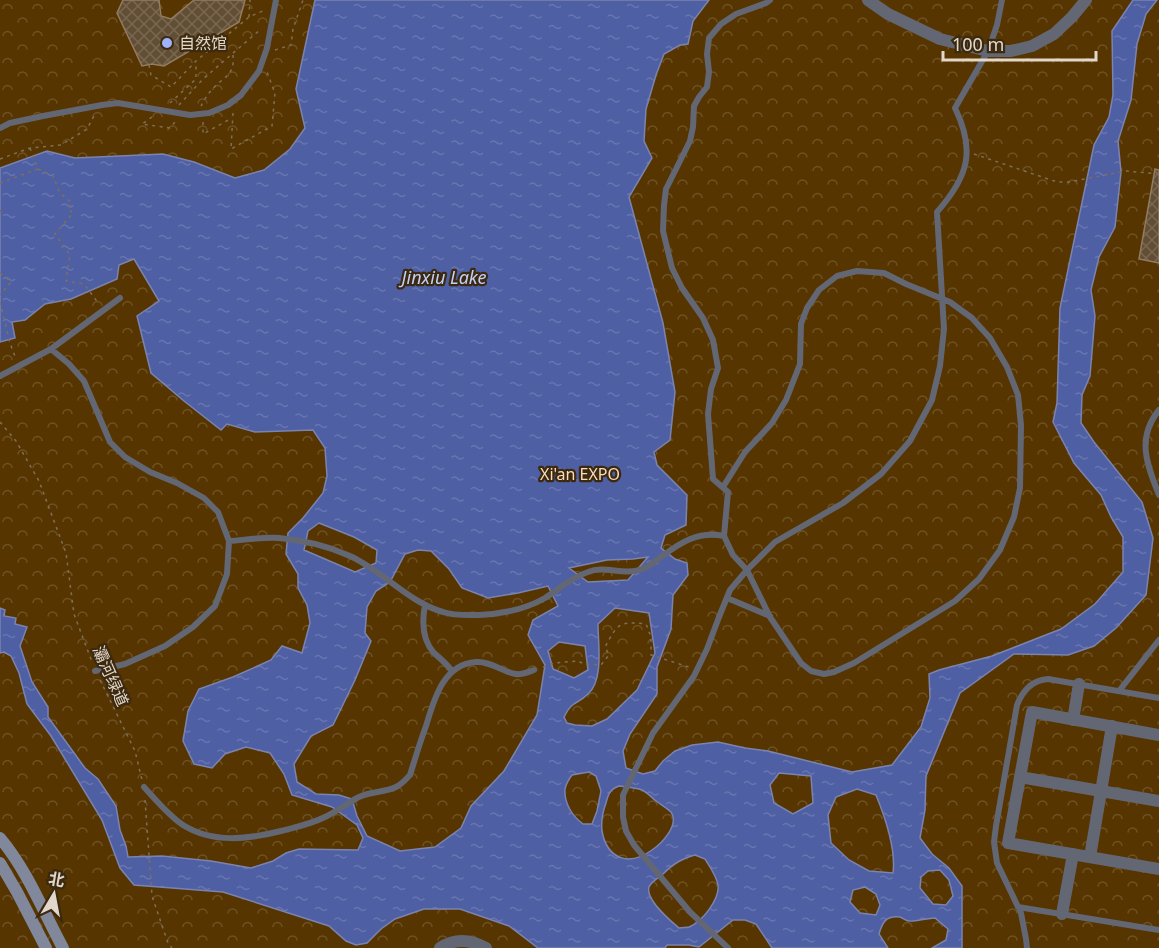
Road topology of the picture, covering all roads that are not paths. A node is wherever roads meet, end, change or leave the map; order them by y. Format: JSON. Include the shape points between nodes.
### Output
{"nodes":[{"id":1,"x":770,"y":0,"type":"edge"},
{"id":2,"x":868,"y":0,"type":"edge"},
{"id":3,"x":1002,"y":0,"type":"edge"},
{"id":4,"x":1086,"y":0,"type":"edge"},
{"id":5,"x":275,"y":3,"type":"edge"},
{"id":6,"x":987,"y":51,"type":"junction"},
{"id":7,"x":0,"y":128,"type":"edge"},
{"id":8,"x":120,"y":298,"type":"dead end"},
{"id":9,"x":941,"y":298,"type":"junction"},
{"id":10,"x":51,"y":349,"type":"junction"},
{"id":11,"x":0,"y":376,"type":"edge"},
{"id":12,"x":1159,"y":410,"type":"edge"},
{"id":13,"x":723,"y":487,"type":"junction"},
{"id":14,"x":1159,"y":495,"type":"edge"},
{"id":15,"x":723,"y":536,"type":"junction"},
{"id":16,"x":229,"y":541,"type":"junction"},
{"id":17,"x":747,"y":570,"type":"junction"},
{"id":18,"x":727,"y":598,"type":"junction"},
{"id":19,"x":425,"y":605,"type":"junction"},
{"id":20,"x":770,"y":617,"type":"junction"},
{"id":21,"x":1159,"y":640,"type":"edge"},
{"id":22,"x":534,"y":670,"type":"road end"},
{"id":23,"x":95,"y":671,"type":"road end"},
{"id":24,"x":452,"y":671,"type":"junction"},
{"id":25,"x":1079,"y":684,"type":"junction"},
{"id":26,"x":1119,"y":691,"type":"junction"},
{"id":27,"x":1159,"y":698,"type":"edge"},
{"id":28,"x":1073,"y":720,"type":"junction"},
{"id":29,"x":1112,"y":726,"type":"junction"},
{"id":30,"x":1159,"y":735,"type":"edge"},
{"id":31,"x":1020,"y":777,"type":"junction"},
{"id":32,"x":144,"y":787,"type":"road end"},
{"id":33,"x":1101,"y":791,"type":"junction"},
{"id":34,"x":1159,"y":801,"type":"edge"},
{"id":35,"x":0,"y":838,"type":"edge"},
{"id":36,"x":1073,"y":854,"type":"junction"},
{"id":37,"x":1090,"y":857,"type":"junction"},
{"id":38,"x":0,"y":863,"type":"edge"},
{"id":39,"x":1159,"y":869,"type":"edge"},
{"id":40,"x":1018,"y":907,"type":"junction"},
{"id":41,"x":1062,"y":914,"type":"junction"},
{"id":42,"x":1159,"y":930,"type":"edge"},
{"id":43,"x":725,"y":945,"type":"edge"},
{"id":44,"x":46,"y":948,"type":"edge"},
{"id":45,"x":63,"y":948,"type":"edge"},
{"id":46,"x":440,"y":948,"type":"edge"},
{"id":47,"x":486,"y":948,"type":"edge"},
{"id":48,"x":1027,"y":948,"type":"edge"}],
"edges":[{"from":1,"to":13,"type":"lane","via":[[736,14],[709,38],[707,87],[694,106],[690,141],[666,189],[664,205],[663,231],[672,268],[713,340],[718,368],[711,389],[709,440],[713,479]]},
{"from":2,"to":6,"type":"street","via":[[939,39]]},
{"from":3,"to":6,"type":"lane"},
{"from":4,"to":6,"type":"street","via":[[1054,34],[1032,46]]},
{"from":5,"to":7,"type":"lane","via":[[259,71],[241,95],[209,114],[118,103]]},
{"from":6,"to":9,"type":"lane","via":[[955,108],[966,133],[967,152],[958,185],[937,212]]},
{"from":8,"to":10,"type":"lane"},
{"from":9,"to":13,"type":"lane","via":[[884,273],[857,271],[837,276],[819,290],[801,324],[800,364],[786,400]]},
{"from":9,"to":17,"type":"lane","via":[[944,328],[940,366],[932,400],[910,441],[881,474],[843,503],[775,542]]},
{"from":9,"to":20,"type":"lane","via":[[972,318],[990,338],[1018,395],[1020,488],[1014,517],[1000,550],[979,579],[955,601],[834,672],[812,671],[801,663]]},
{"from":10,"to":11,"type":"lane"},
{"from":10,"to":16,"type":"lane","via":[[84,381],[110,442],[133,462],[204,498],[218,512]]},
{"from":12,"to":14,"type":"lane","via":[[1147,429],[1145,449]]},
{"from":13,"to":15,"type":"lane","via":[[728,492]]},
{"from":15,"to":17,"type":"lane"},
{"from":15,"to":19,"type":"lane","via":[[704,534],[690,539],[642,570],[589,571],[535,603],[511,611],[464,615],[444,613]]},
{"from":16,"to":19,"type":"lane","via":[[278,538],[324,546],[379,572]]},
{"from":16,"to":23,"type":"lane","via":[[227,574],[208,614],[165,646],[125,664]]},
{"from":17,"to":18,"type":"lane"},
{"from":17,"to":20,"type":"lane"},
{"from":18,"to":20,"type":"lane"},
{"from":18,"to":43,"type":"lane","via":[[696,672],[653,733],[623,795],[626,831],[634,845],[690,912]]},
{"from":19,"to":24,"type":"lane","via":[[422,619],[426,640]]},
{"from":21,"to":26,"type":"lane"},
{"from":22,"to":24,"type":"lane","via":[[518,674],[477,662]]},
{"from":24,"to":32,"type":"lane","via":[[437,691],[410,775],[395,788],[358,797],[302,826],[246,838],[205,835],[183,825]]},
{"from":25,"to":26,"type":"lane"},
{"from":25,"to":28,"type":"street"},
{"from":25,"to":40,"type":"lane","via":[[1040,679],[1022,694],[1017,705],[994,842],[997,863]]},
{"from":26,"to":27,"type":"lane"},
{"from":28,"to":29,"type":"street"},
{"from":28,"to":31,"type":"street","via":[[1032,712]]},
{"from":29,"to":30,"type":"street"},
{"from":29,"to":33,"type":"street"},
{"from":31,"to":33,"type":"street"},
{"from":31,"to":36,"type":"street","via":[[1008,843]]},
{"from":33,"to":34,"type":"street"},
{"from":33,"to":37,"type":"street"},
{"from":35,"to":45,"type":"street"},
{"from":36,"to":37,"type":"street"},
{"from":36,"to":41,"type":"street"},
{"from":37,"to":39,"type":"street"},
{"from":38,"to":44,"type":"street"},
{"from":40,"to":41,"type":"lane"},
{"from":40,"to":48,"type":"lane"},
{"from":41,"to":42,"type":"lane"},
{"from":46,"to":47,"type":"street","via":[[465,940]]}]}
